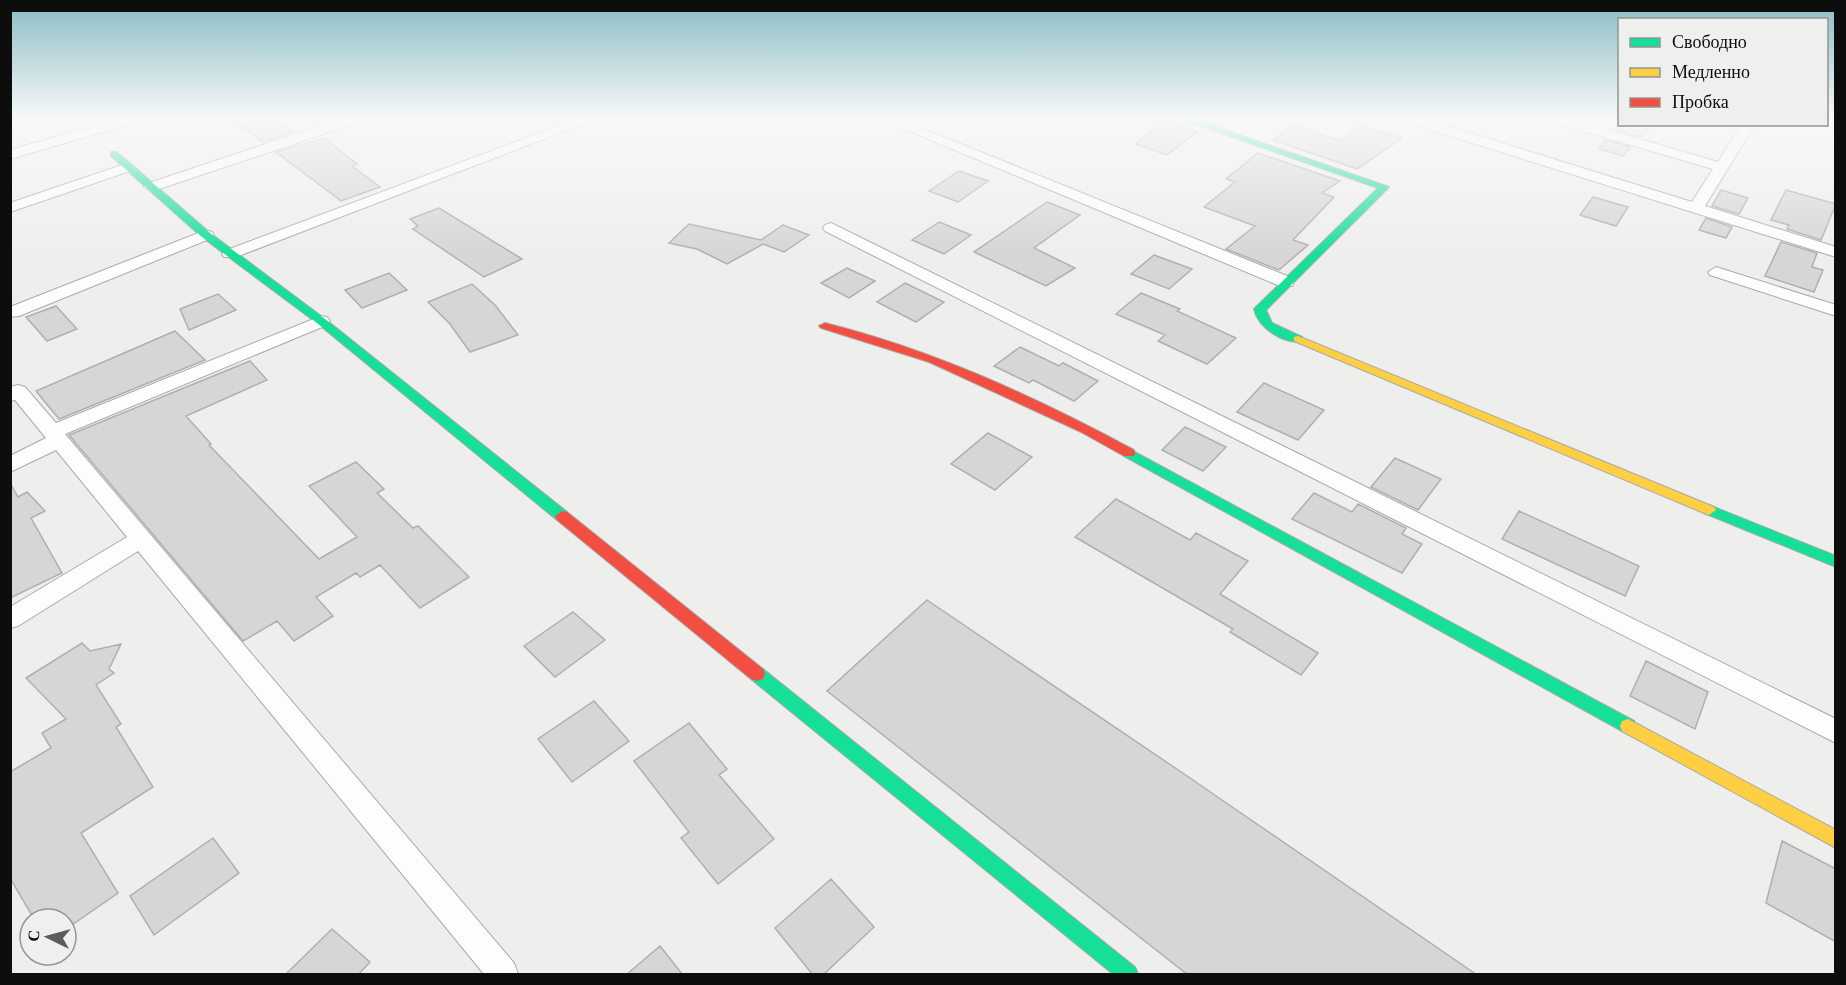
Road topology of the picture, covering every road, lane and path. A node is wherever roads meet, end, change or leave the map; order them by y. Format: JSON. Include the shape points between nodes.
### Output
{"nodes":[{"id":1,"x":124,"y":163,"type":"edge"},
{"id":2,"x":223,"y":163,"type":"edge"},
{"id":3,"x":473,"y":163,"type":"edge"},
{"id":4,"x":995,"y":163,"type":"edge"},
{"id":5,"x":1314,"y":163,"type":"edge"},
{"id":6,"x":1551,"y":163,"type":"edge"},
{"id":7,"x":1706,"y":163,"type":"edge"},
{"id":8,"x":1723,"y":163,"type":"edge"},
{"id":9,"x":128,"y":167,"type":"junction"},
{"id":10,"x":1720,"y":167,"type":"junction"},
{"id":11,"x":151,"y":187,"type":"junction"},
{"id":12,"x":10,"y":208,"type":"edge"},
{"id":13,"x":1696,"y":208,"type":"junction"},
{"id":14,"x":831,"y":228,"type":"dead end"},
{"id":15,"x":206,"y":235,"type":"junction"},
{"id":16,"x":1836,"y":252,"type":"edge"},
{"id":17,"x":230,"y":254,"type":"junction"},
{"id":18,"x":1716,"y":272,"type":"dead end"},
{"id":19,"x":1286,"y":282,"type":"junction"},
{"id":20,"x":1836,"y":311,"type":"edge"},
{"id":21,"x":14,"y":312,"type":"dead end"},
{"id":22,"x":321,"y":321,"type":"junction"},
{"id":23,"x":825,"y":326,"type":"dead end"},
{"id":24,"x":10,"y":395,"type":"edge"},
{"id":25,"x":55,"y":436,"type":"junction"},
{"id":26,"x":10,"y":465,"type":"edge"},
{"id":27,"x":141,"y":539,"type":"junction"},
{"id":28,"x":1836,"y":562,"type":"edge"},
{"id":29,"x":10,"y":619,"type":"edge"},
{"id":30,"x":1836,"y":732,"type":"edge"},
{"id":31,"x":1836,"y":840,"type":"edge"},
{"id":32,"x":503,"y":975,"type":"edge"},
{"id":33,"x":1128,"y":975,"type":"edge"}],
"edges":[{"from":1,"to":9,"type":"street"},
{"from":2,"to":11,"type":"street"},
{"from":3,"to":17,"type":"street"},
{"from":4,"to":19,"type":"street"},
{"from":5,"to":19,"type":"street","via":[[1384,187]]},
{"from":6,"to":13,"type":"street"},
{"from":7,"to":10,"type":"street"},
{"from":8,"to":10,"type":"street"},
{"from":9,"to":11,"type":"street"},
{"from":9,"to":12,"type":"street"},
{"from":10,"to":13,"type":"street"},
{"from":11,"to":15,"type":"street"},
{"from":13,"to":16,"type":"street"},
{"from":14,"to":30,"type":"street"},
{"from":15,"to":17,"type":"street"},
{"from":15,"to":21,"type":"street"},
{"from":17,"to":22,"type":"street"},
{"from":18,"to":20,"type":"street"},
{"from":19,"to":28,"type":"street","via":[[1260,309],[1266,326]]},
{"from":22,"to":25,"type":"street"},
{"from":22,"to":33,"type":"street"},
{"from":23,"to":31,"type":"street","via":[[933,359],[1085,429]]},
{"from":24,"to":25,"type":"street","via":[[18,391]]},
{"from":25,"to":26,"type":"street"},
{"from":25,"to":27,"type":"street"},
{"from":27,"to":29,"type":"street"},
{"from":27,"to":32,"type":"street"}]}
